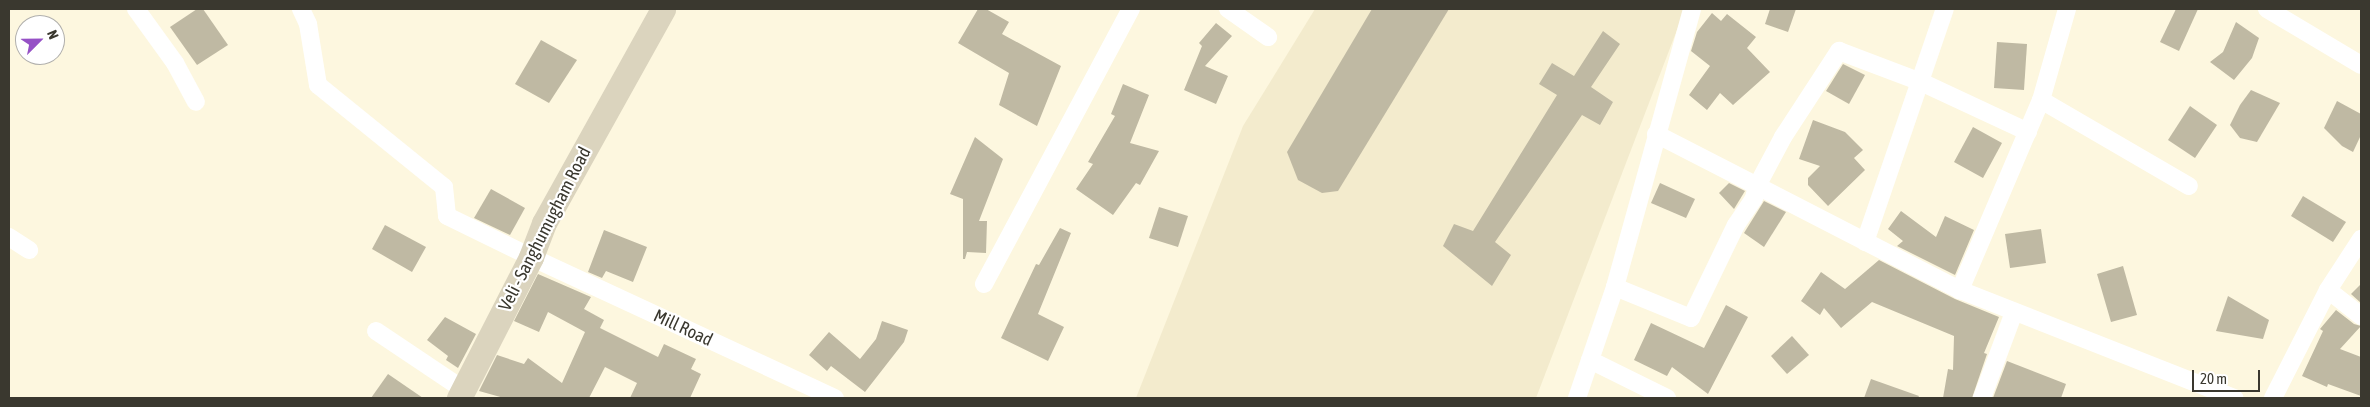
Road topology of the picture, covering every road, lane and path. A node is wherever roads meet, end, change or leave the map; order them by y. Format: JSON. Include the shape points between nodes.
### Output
{"nodes":[{"id":1,"x":136,"y":9,"type":"edge"},
{"id":2,"x":301,"y":9,"type":"edge"},
{"id":3,"x":663,"y":9,"type":"edge"},
{"id":4,"x":1131,"y":9,"type":"edge"},
{"id":5,"x":1228,"y":9,"type":"edge"},
{"id":6,"x":1692,"y":9,"type":"edge"},
{"id":7,"x":1946,"y":9,"type":"edge"},
{"id":8,"x":2067,"y":9,"type":"edge"},
{"id":9,"x":2267,"y":9,"type":"edge"},
{"id":10,"x":1268,"y":37,"type":"dead end"},
{"id":11,"x":2361,"y":65,"type":"edge"},
{"id":12,"x":1921,"y":82,"type":"junction"},
{"id":13,"x":2041,"y":100,"type":"junction"},
{"id":14,"x":196,"y":102,"type":"dead end"},
{"id":15,"x":2028,"y":132,"type":"junction"},
{"id":16,"x":1656,"y":134,"type":"junction"},
{"id":17,"x":1757,"y":186,"type":"junction"},
{"id":18,"x":2189,"y":186,"type":"dead end"},
{"id":19,"x":9,"y":237,"type":"edge"},
{"id":20,"x":2361,"y":239,"type":"edge"},
{"id":21,"x":1865,"y":242,"type":"junction"},
{"id":22,"x":29,"y":250,"type":"dead end"},
{"id":23,"x":531,"y":257,"type":"junction"},
{"id":24,"x":984,"y":284,"type":"dead end"},
{"id":25,"x":1615,"y":287,"type":"junction"},
{"id":26,"x":1960,"y":290,"type":"junction"},
{"id":27,"x":2328,"y":290,"type":"junction"},
{"id":28,"x":2014,"y":312,"type":"junction"},
{"id":29,"x":2361,"y":316,"type":"edge"},
{"id":30,"x":376,"y":331,"type":"dead end"},
{"id":31,"x":1590,"y":360,"type":"junction"},
{"id":32,"x":461,"y":394,"type":"edge"},
{"id":33,"x":835,"y":398,"type":"edge"},
{"id":34,"x":1577,"y":398,"type":"edge"},
{"id":35,"x":1667,"y":398,"type":"edge"},
{"id":36,"x":1982,"y":398,"type":"edge"},
{"id":37,"x":2234,"y":398,"type":"edge"},
{"id":38,"x":2273,"y":398,"type":"edge"}],
"edges":[{"from":1,"to":14,"type":"street","via":[[175,63]]},
{"from":2,"to":23,"type":"street","name":"Mill Road","via":[[308,24],[318,85],[444,186],[447,216]]},
{"from":3,"to":23,"type":"main road","name":"Veli - Sanghumugham Road","via":[[544,223]]},
{"from":4,"to":24,"type":"street"},
{"from":5,"to":10,"type":"street"},
{"from":6,"to":16,"type":"street"},
{"from":7,"to":12,"type":"street"},
{"from":8,"to":13,"type":"street"},
{"from":9,"to":11,"type":"street"},
{"from":12,"to":15,"type":"street"},
{"from":12,"to":17,"type":"street","via":[[1839,51],[1783,137]]},
{"from":12,"to":21,"type":"street"},
{"from":13,"to":15,"type":"street"},
{"from":13,"to":18,"type":"street"},
{"from":15,"to":26,"type":"street"},
{"from":16,"to":17,"type":"street"},
{"from":16,"to":25,"type":"street"},
{"from":17,"to":21,"type":"street"},
{"from":17,"to":25,"type":"street","via":[[1754,198],[1736,225],[1691,318]]},
{"from":19,"to":22,"type":"street"},
{"from":20,"to":27,"type":"street"},
{"from":21,"to":26,"type":"street"},
{"from":23,"to":32,"type":"main road","name":"Veli - Sanghumugham Road"},
{"from":23,"to":33,"type":"street","name":"Mill Road"},
{"from":25,"to":31,"type":"street"},
{"from":26,"to":28,"type":"street"},
{"from":27,"to":29,"type":"street"},
{"from":27,"to":38,"type":"street"},
{"from":28,"to":36,"type":"street"},
{"from":28,"to":37,"type":"street"},
{"from":30,"to":32,"type":"street"},
{"from":31,"to":34,"type":"street"},
{"from":31,"to":35,"type":"street"}]}
